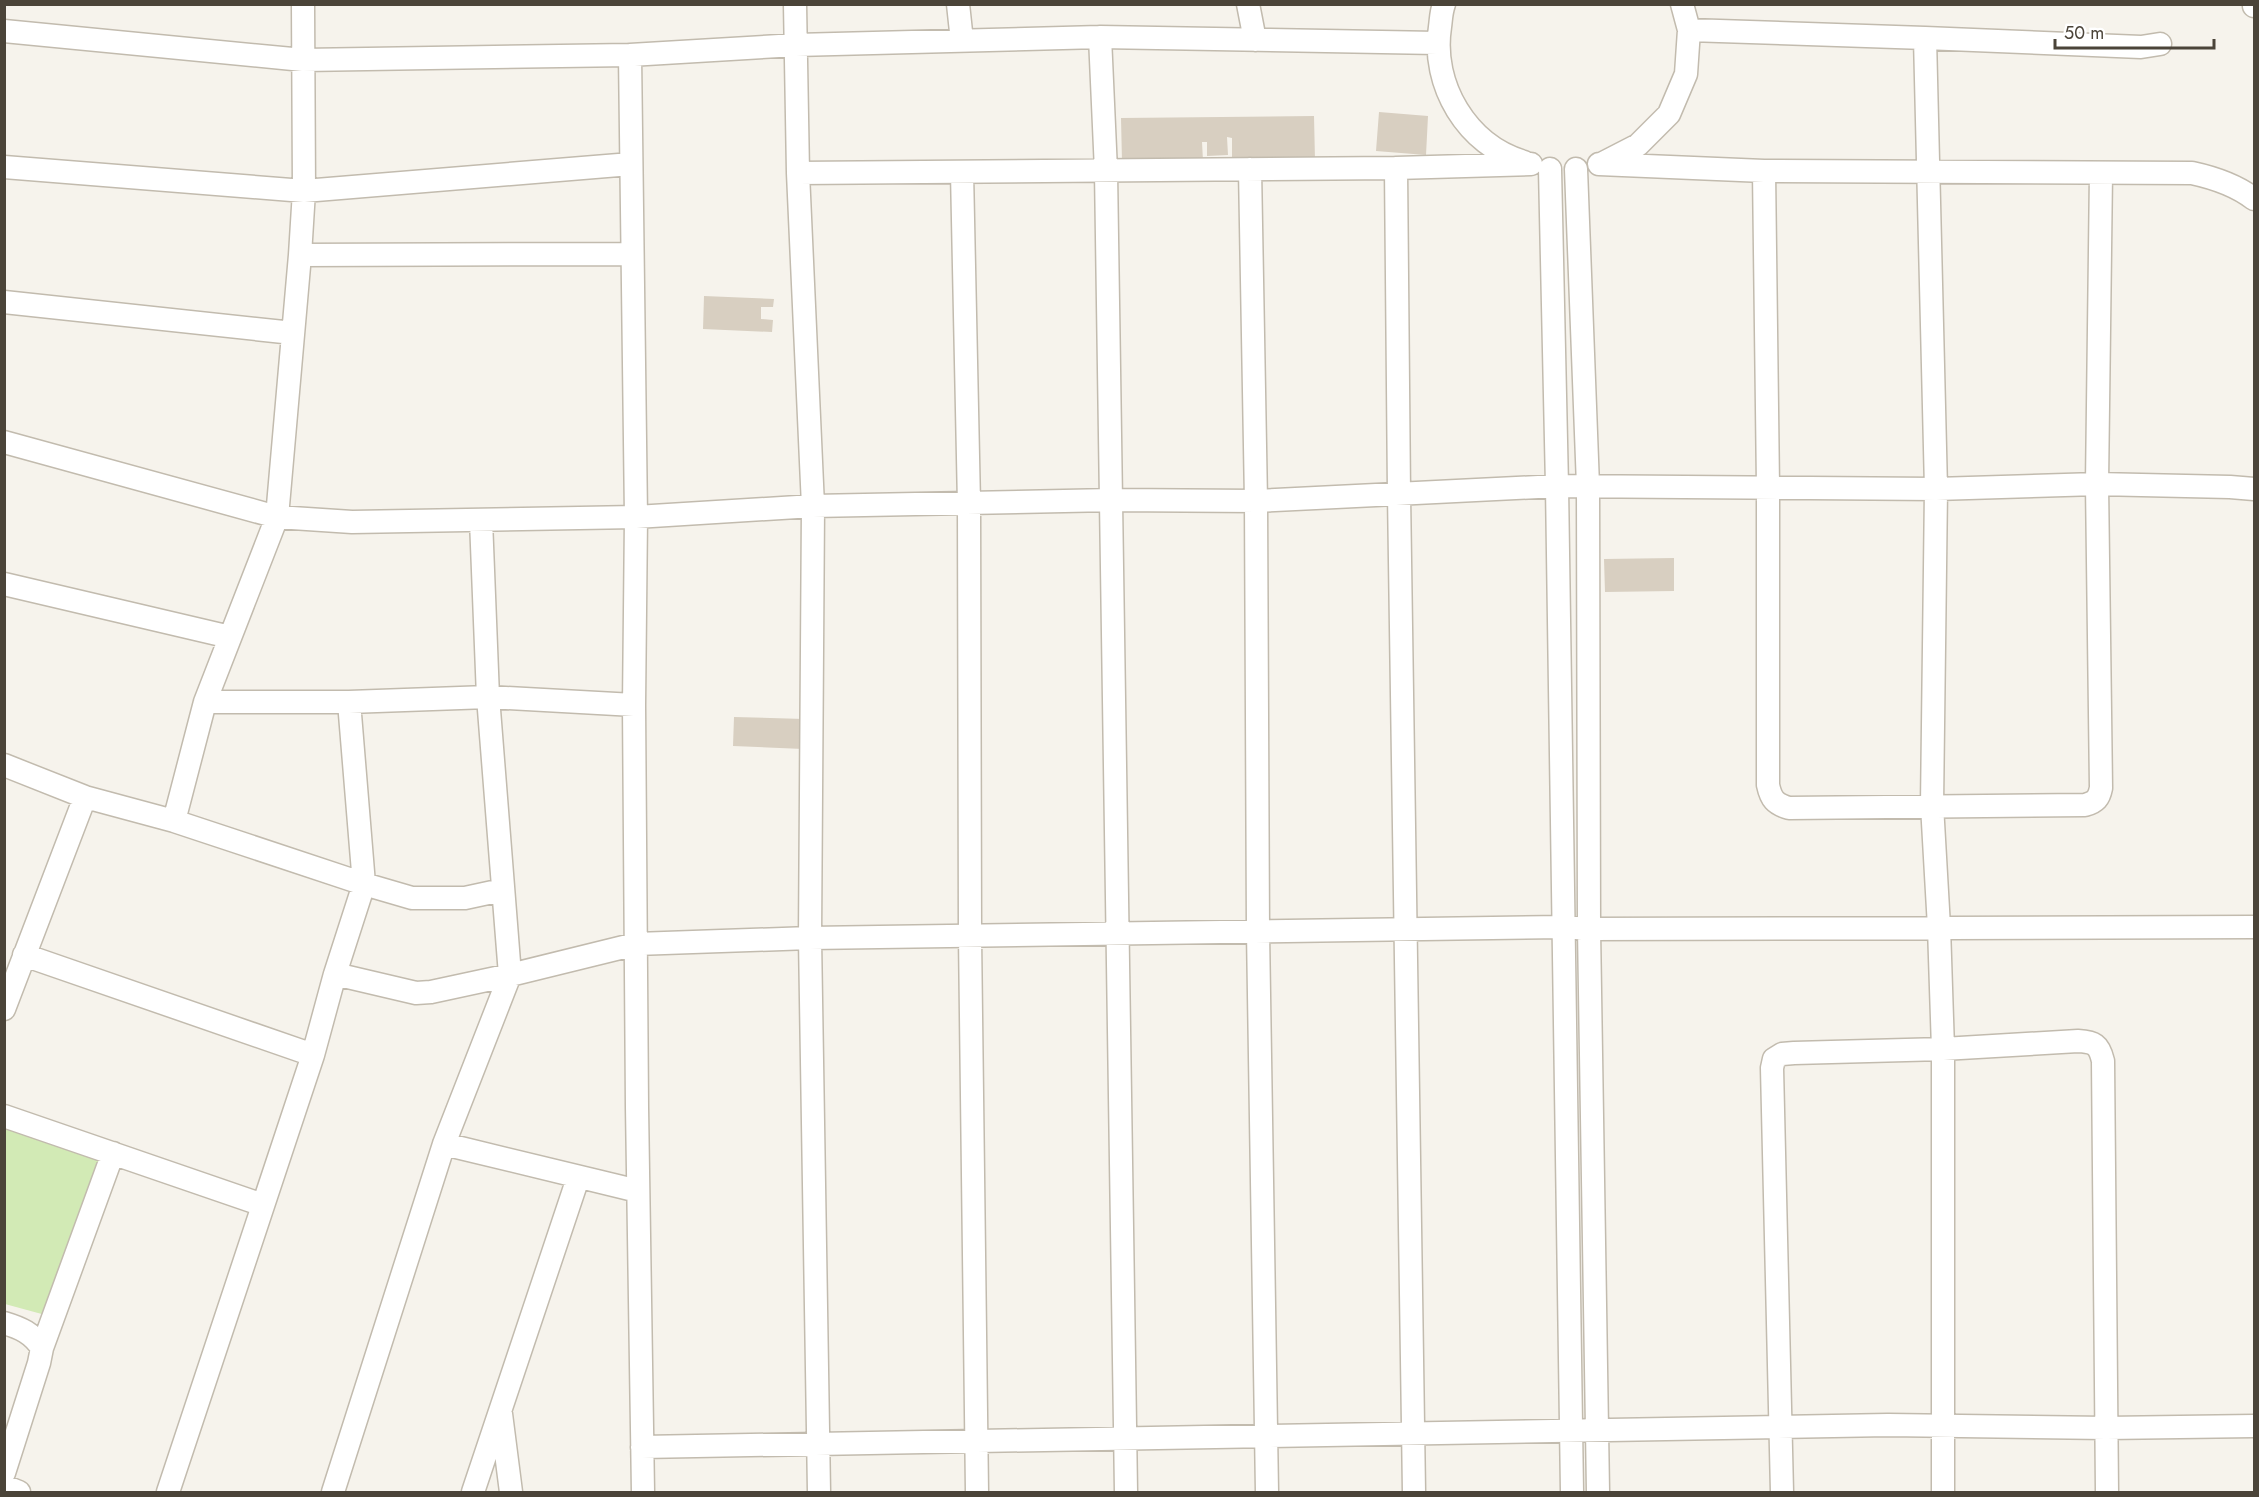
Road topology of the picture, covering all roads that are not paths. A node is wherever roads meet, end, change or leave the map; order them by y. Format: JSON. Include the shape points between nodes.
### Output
{"nodes":[{"id":1,"x":303,"y":4,"type":"edge"},
{"id":2,"x":795,"y":4,"type":"edge"},
{"id":3,"x":958,"y":4,"type":"edge"},
{"id":4,"x":1248,"y":4,"type":"edge"},
{"id":5,"x":1444,"y":4,"type":"edge"},
{"id":6,"x":1682,"y":4,"type":"edge"},
{"id":7,"x":1689,"y":30,"type":"junction"},
{"id":8,"x":4,"y":31,"type":"edge"},
{"id":9,"x":1100,"y":38,"type":"junction"},
{"id":10,"x":1925,"y":38,"type":"junction"},
{"id":11,"x":1255,"y":40,"type":"junction"},
{"id":12,"x":962,"y":41,"type":"junction"},
{"id":13,"x":1437,"y":43,"type":"junction"},
{"id":14,"x":2160,"y":44,"type":"dead end"},
{"id":15,"x":796,"y":45,"type":"junction"},
{"id":16,"x":630,"y":55,"type":"junction"},
{"id":17,"x":303,"y":60,"type":"junction"},
{"id":18,"x":631,"y":164,"type":"junction"},
{"id":19,"x":1599,"y":164,"type":"junction"},
{"id":20,"x":1540,"y":166,"type":"junction"},
{"id":21,"x":4,"y":167,"type":"edge"},
{"id":22,"x":1396,"y":168,"type":"junction"},
{"id":23,"x":1250,"y":169,"type":"junction"},
{"id":24,"x":1576,"y":169,"type":"junction"},
{"id":25,"x":1106,"y":171,"type":"junction"},
{"id":26,"x":1764,"y":171,"type":"junction"},
{"id":27,"x":1929,"y":171,"type":"junction"},
{"id":28,"x":962,"y":172,"type":"junction"},
{"id":29,"x":798,"y":173,"type":"junction"},
{"id":30,"x":2101,"y":173,"type":"junction"},
{"id":31,"x":304,"y":191,"type":"junction"},
{"id":32,"x":2254,"y":199,"type":"edge"},
{"id":33,"x":631,"y":254,"type":"junction"},
{"id":34,"x":300,"y":255,"type":"junction"},
{"id":35,"x":4,"y":302,"type":"edge"},
{"id":36,"x":293,"y":333,"type":"junction"},
{"id":37,"x":4,"y":442,"type":"edge"},
{"id":38,"x":2097,"y":484,"type":"junction"},
{"id":39,"x":1557,"y":486,"type":"junction"},
{"id":40,"x":1588,"y":486,"type":"junction"},
{"id":41,"x":1768,"y":488,"type":"junction"},
{"id":42,"x":1936,"y":489,"type":"junction"},
{"id":43,"x":2254,"y":489,"type":"edge"},
{"id":44,"x":1399,"y":495,"type":"junction"},
{"id":45,"x":1112,"y":500,"type":"junction"},
{"id":46,"x":1256,"y":501,"type":"junction"},
{"id":47,"x":969,"y":504,"type":"junction"},
{"id":48,"x":813,"y":506,"type":"junction"},
{"id":49,"x":277,"y":517,"type":"junction"},
{"id":50,"x":636,"y":517,"type":"junction"},
{"id":51,"x":481,"y":520,"type":"junction"},
{"id":52,"x":4,"y":584,"type":"edge"},
{"id":53,"x":230,"y":637,"type":"junction"},
{"id":54,"x":488,"y":697,"type":"junction"},
{"id":55,"x":205,"y":702,"type":"junction"},
{"id":56,"x":349,"y":702,"type":"junction"},
{"id":57,"x":634,"y":705,"type":"junction"},
{"id":58,"x":4,"y":765,"type":"edge"},
{"id":59,"x":85,"y":797,"type":"junction"},
{"id":60,"x":1932,"y":805,"type":"junction"},
{"id":61,"x":174,"y":821,"type":"junction"},
{"id":62,"x":364,"y":884,"type":"junction"},
{"id":63,"x":502,"y":890,"type":"junction"},
{"id":64,"x":1563,"y":927,"type":"junction"},
{"id":65,"x":1939,"y":927,"type":"junction"},
{"id":66,"x":2254,"y":927,"type":"edge"},
{"id":67,"x":1589,"y":929,"type":"junction"},
{"id":68,"x":1406,"y":930,"type":"junction"},
{"id":69,"x":1258,"y":932,"type":"junction"},
{"id":70,"x":1117,"y":934,"type":"junction"},
{"id":71,"x":970,"y":936,"type":"junction"},
{"id":72,"x":810,"y":938,"type":"junction"},
{"id":73,"x":636,"y":944,"type":"junction"},
{"id":74,"x":24,"y":955,"type":"junction"},
{"id":75,"x":335,"y":974,"type":"junction"},
{"id":76,"x":510,"y":975,"type":"junction"},
{"id":77,"x":4,"y":1009,"type":"edge"},
{"id":78,"x":1943,"y":1049,"type":"junction"},
{"id":79,"x":313,"y":1055,"type":"junction"},
{"id":80,"x":4,"y":1116,"type":"edge"},
{"id":81,"x":444,"y":1144,"type":"junction"},
{"id":82,"x":113,"y":1153,"type":"junction"},
{"id":83,"x":578,"y":1178,"type":"junction"},
{"id":84,"x":638,"y":1191,"type":"junction"},
{"id":85,"x":263,"y":1205,"type":"junction"},
{"id":86,"x":4,"y":1323,"type":"edge"},
{"id":87,"x":42,"y":1348,"type":"junction"},
{"id":88,"x":501,"y":1408,"type":"junction"},
{"id":89,"x":1942,"y":1426,"type":"junction"},
{"id":90,"x":2254,"y":1426,"type":"edge"},
{"id":91,"x":1781,"y":1427,"type":"junction"},
{"id":92,"x":2106,"y":1428,"type":"junction"},
{"id":93,"x":1571,"y":1431,"type":"junction"},
{"id":94,"x":1598,"y":1431,"type":"junction"},
{"id":95,"x":1414,"y":1434,"type":"junction"},
{"id":96,"x":1266,"y":1436,"type":"junction"},
{"id":97,"x":1126,"y":1438,"type":"junction"},
{"id":98,"x":976,"y":1440,"type":"junction"},
{"id":99,"x":818,"y":1443,"type":"junction"},
{"id":100,"x":642,"y":1447,"type":"junction"},
{"id":101,"x":4,"y":1473,"type":"edge"},
{"id":102,"x":4,"y":1486,"type":"edge"},
{"id":103,"x":19,"y":1492,"type":"edge"},
{"id":104,"x":168,"y":1492,"type":"edge"},
{"id":105,"x":333,"y":1492,"type":"edge"},
{"id":106,"x":473,"y":1492,"type":"edge"},
{"id":107,"x":511,"y":1492,"type":"edge"},
{"id":108,"x":643,"y":1492,"type":"edge"},
{"id":109,"x":819,"y":1492,"type":"edge"},
{"id":110,"x":977,"y":1492,"type":"edge"},
{"id":111,"x":1126,"y":1492,"type":"edge"},
{"id":112,"x":1267,"y":1492,"type":"edge"},
{"id":113,"x":1414,"y":1492,"type":"edge"},
{"id":114,"x":1572,"y":1492,"type":"edge"},
{"id":115,"x":1598,"y":1492,"type":"edge"},
{"id":116,"x":1782,"y":1492,"type":"edge"},
{"id":117,"x":1943,"y":1492,"type":"edge"},
{"id":118,"x":2107,"y":1492,"type":"edge"}],
"edges":[{"from":1,"to":17,"type":"street"},
{"from":2,"to":15,"type":"street"},
{"from":3,"to":12,"type":"street"},
{"from":4,"to":11,"type":"street"},
{"from":5,"to":13,"type":"street"},
{"from":6,"to":7,"type":"street"},
{"from":7,"to":10,"type":"street"},
{"from":7,"to":19,"type":"street","via":[[1686,74],[1668,114],[1638,145]]},
{"from":8,"to":17,"type":"street"},
{"from":9,"to":11,"type":"street"},
{"from":9,"to":12,"type":"street"},
{"from":9,"to":25,"type":"street"},
{"from":10,"to":14,"type":"street"},
{"from":10,"to":27,"type":"street"},
{"from":11,"to":13,"type":"street"},
{"from":12,"to":15,"type":"street"},
{"from":13,"to":20,"type":"street","via":[[1442,79],[1457,111],[1480,138],[1511,158]]},
{"from":15,"to":16,"type":"street"},
{"from":15,"to":29,"type":"street"},
{"from":16,"to":17,"type":"street"},
{"from":16,"to":18,"type":"street"},
{"from":17,"to":31,"type":"street"},
{"from":18,"to":31,"type":"street"},
{"from":18,"to":33,"type":"street"},
{"from":19,"to":24,"type":"street"},
{"from":19,"to":26,"type":"street"},
{"from":20,"to":22,"type":"street"},
{"from":20,"to":24,"type":"street"},
{"from":20,"to":39,"type":"street"},
{"from":21,"to":31,"type":"street"},
{"from":22,"to":23,"type":"street"},
{"from":22,"to":44,"type":"street"},
{"from":23,"to":25,"type":"street"},
{"from":23,"to":46,"type":"street"},
{"from":24,"to":40,"type":"street"},
{"from":25,"to":28,"type":"street"},
{"from":25,"to":45,"type":"street"},
{"from":26,"to":27,"type":"street"},
{"from":26,"to":41,"type":"street"},
{"from":27,"to":30,"type":"street"},
{"from":27,"to":42,"type":"street"},
{"from":28,"to":29,"type":"street"},
{"from":28,"to":47,"type":"street"},
{"from":29,"to":48,"type":"street"},
{"from":30,"to":32,"type":"street","via":[[2192,172],[2214,177]]},
{"from":30,"to":38,"type":"street"},
{"from":31,"to":34,"type":"street"},
{"from":33,"to":34,"type":"street"},
{"from":33,"to":50,"type":"street"},
{"from":34,"to":36,"type":"street"},
{"from":35,"to":36,"type":"street"},
{"from":36,"to":49,"type":"street"},
{"from":37,"to":49,"type":"street"},
{"from":38,"to":42,"type":"street"},
{"from":38,"to":43,"type":"street"},
{"from":38,"to":60,"type":"street","via":[[2099,798],[2085,805]]},
{"from":39,"to":40,"type":"street"},
{"from":39,"to":44,"type":"street"},
{"from":39,"to":64,"type":"street"},
{"from":40,"to":41,"type":"street"},
{"from":40,"to":67,"type":"street"},
{"from":41,"to":42,"type":"street"},
{"from":41,"to":60,"type":"street","via":[[1771,798],[1777,805],[1789,807]]},
{"from":42,"to":60,"type":"street"},
{"from":44,"to":46,"type":"street"},
{"from":44,"to":68,"type":"street"},
{"from":45,"to":46,"type":"street"},
{"from":45,"to":47,"type":"street"},
{"from":45,"to":70,"type":"street"},
{"from":46,"to":69,"type":"street"},
{"from":47,"to":48,"type":"street"},
{"from":47,"to":71,"type":"street"},
{"from":48,"to":50,"type":"street"},
{"from":48,"to":72,"type":"street"},
{"from":49,"to":51,"type":"street","via":[[352,522]]},
{"from":49,"to":53,"type":"street"},
{"from":50,"to":51,"type":"street"},
{"from":50,"to":57,"type":"street"},
{"from":51,"to":54,"type":"street"},
{"from":52,"to":53,"type":"street"},
{"from":53,"to":55,"type":"street"},
{"from":54,"to":56,"type":"street"},
{"from":54,"to":57,"type":"street"},
{"from":54,"to":63,"type":"street"},
{"from":55,"to":56,"type":"street"},
{"from":55,"to":61,"type":"street"},
{"from":56,"to":62,"type":"street"},
{"from":57,"to":73,"type":"street"},
{"from":58,"to":59,"type":"street"},
{"from":59,"to":61,"type":"street"},
{"from":59,"to":74,"type":"street"},
{"from":60,"to":65,"type":"street"},
{"from":61,"to":62,"type":"street"},
{"from":62,"to":63,"type":"street","via":[[412,898],[442,900]]},
{"from":62,"to":75,"type":"street"},
{"from":63,"to":76,"type":"street"},
{"from":64,"to":67,"type":"street"},
{"from":64,"to":68,"type":"street"},
{"from":64,"to":93,"type":"street"},
{"from":65,"to":66,"type":"street"},
{"from":65,"to":67,"type":"street"},
{"from":65,"to":78,"type":"street"},
{"from":67,"to":94,"type":"street"},
{"from":68,"to":69,"type":"street"},
{"from":68,"to":95,"type":"street"},
{"from":69,"to":70,"type":"street"},
{"from":69,"to":96,"type":"street"},
{"from":70,"to":71,"type":"street"},
{"from":70,"to":97,"type":"street"},
{"from":71,"to":72,"type":"street"},
{"from":71,"to":98,"type":"street"},
{"from":72,"to":73,"type":"street"},
{"from":72,"to":99,"type":"street"},
{"from":73,"to":76,"type":"street"},
{"from":73,"to":84,"type":"street"},
{"from":74,"to":77,"type":"street"},
{"from":74,"to":79,"type":"street"},
{"from":75,"to":76,"type":"street","via":[[416,993]]},
{"from":75,"to":79,"type":"street"},
{"from":76,"to":81,"type":"street"},
{"from":78,"to":89,"type":"street"},
{"from":78,"to":91,"type":"street","via":[[1794,1053],[1774,1059]]},
{"from":78,"to":92,"type":"street","via":[[2078,1041],[2093,1042],[2100,1048]]},
{"from":79,"to":85,"type":"street"},
{"from":80,"to":82,"type":"street"},
{"from":81,"to":83,"type":"street"},
{"from":81,"to":105,"type":"street"},
{"from":82,"to":85,"type":"street"},
{"from":82,"to":87,"type":"street"},
{"from":83,"to":84,"type":"street"},
{"from":83,"to":88,"type":"street"},
{"from":84,"to":100,"type":"street"},
{"from":85,"to":104,"type":"street"},
{"from":86,"to":87,"type":"street","via":[[24,1329]]},
{"from":87,"to":101,"type":"street"},
{"from":88,"to":106,"type":"street"},
{"from":88,"to":107,"type":"street"},
{"from":89,"to":91,"type":"street"},
{"from":89,"to":92,"type":"street"},
{"from":89,"to":117,"type":"street"},
{"from":90,"to":92,"type":"street"},
{"from":91,"to":94,"type":"street"},
{"from":91,"to":116,"type":"street"},
{"from":92,"to":118,"type":"street"},
{"from":93,"to":94,"type":"street"},
{"from":93,"to":95,"type":"street"},
{"from":93,"to":114,"type":"street"},
{"from":94,"to":115,"type":"street"},
{"from":95,"to":96,"type":"street"},
{"from":95,"to":113,"type":"street"},
{"from":96,"to":97,"type":"street"},
{"from":96,"to":112,"type":"street"},
{"from":97,"to":98,"type":"street"},
{"from":97,"to":111,"type":"street"},
{"from":98,"to":99,"type":"street"},
{"from":98,"to":110,"type":"street"},
{"from":99,"to":100,"type":"street"},
{"from":99,"to":109,"type":"street"},
{"from":100,"to":108,"type":"street"},
{"from":102,"to":103,"type":"street"}]}
